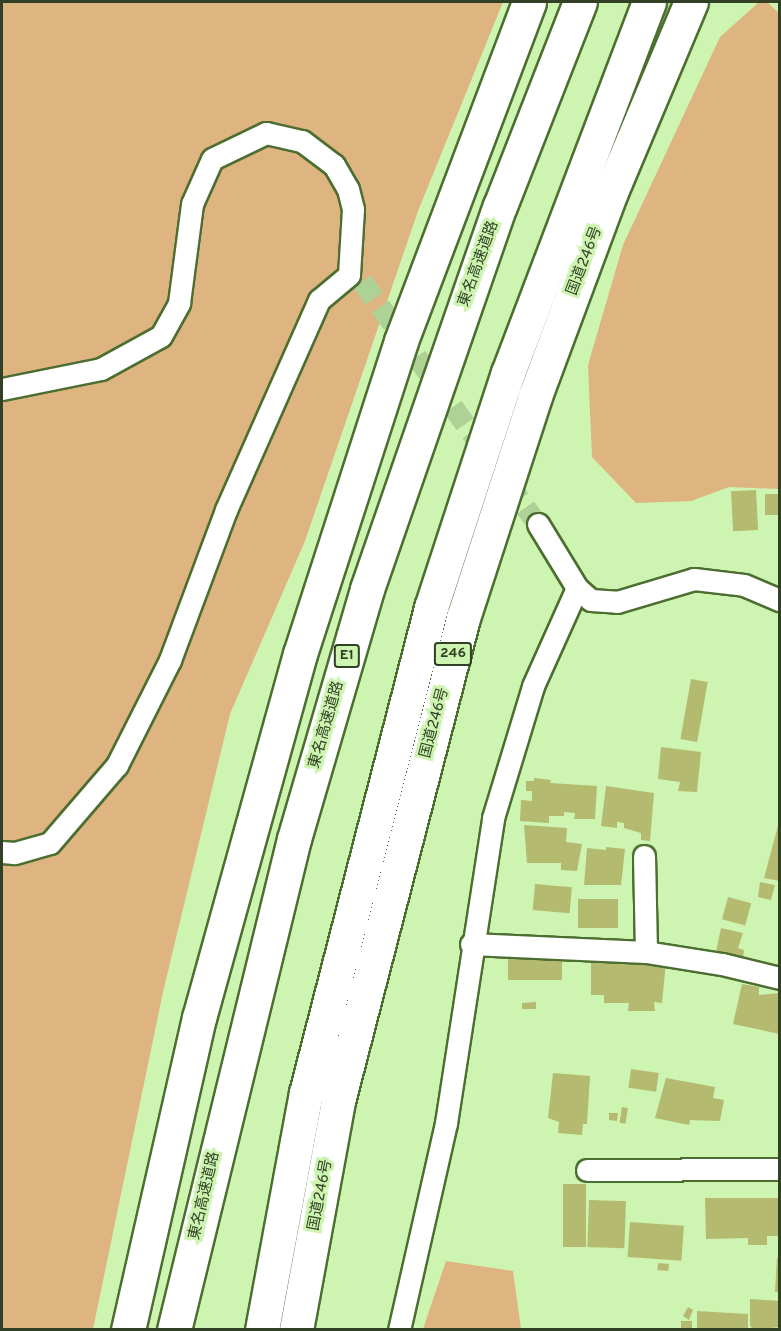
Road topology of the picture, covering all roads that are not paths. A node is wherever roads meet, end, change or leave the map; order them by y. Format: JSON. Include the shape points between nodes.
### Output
{"nodes":[{"id":1,"x":529,"y":2,"type":"edge"},
{"id":2,"x":580,"y":2,"type":"edge"},
{"id":3,"x":650,"y":2,"type":"edge"},
{"id":4,"x":691,"y":2,"type":"edge"},
{"id":5,"x":2,"y":389,"type":"edge"},
{"id":6,"x":538,"y":524,"type":"tunnel mouth"},
{"id":7,"x":578,"y":588,"type":"junction"},
{"id":8,"x":780,"y":600,"type":"edge"},
{"id":9,"x":2,"y":852,"type":"edge"},
{"id":10,"x":644,"y":856,"type":"dead end"},
{"id":11,"x":471,"y":944,"type":"junction"},
{"id":12,"x":646,"y":952,"type":"junction"},
{"id":13,"x":780,"y":978,"type":"edge"},
{"id":14,"x":780,"y":1169,"type":"edge"},
{"id":15,"x":587,"y":1170,"type":"dead end"},
{"id":16,"x":128,"y":1329,"type":"edge"},
{"id":17,"x":174,"y":1329,"type":"edge"},
{"id":18,"x":261,"y":1329,"type":"edge"},
{"id":19,"x":296,"y":1329,"type":"edge"},
{"id":20,"x":399,"y":1329,"type":"edge"}],
"edges":[{"from":1,"to":16,"type":"highway","via":[[401,341],[300,654],[199,1018]]},
{"from":2,"to":17,"type":"highway","name":"東名高速道路","number":"E1","via":[[500,206],[367,589],[294,839]]},
{"from":3,"to":18,"type":"highway","number":"246","via":[[508,373],[431,608],[306,1093]]},
{"from":4,"to":19,"type":"highway","name":"国道246号","number":"246","via":[[611,192],[539,385],[463,618],[338,1101]]},
{"from":5,"to":9,"type":"street","via":[[101,369],[161,336],[179,303],[192,204],[212,159],[266,133],[302,141],[334,165],[353,209],[355,278],[319,300],[226,510],[171,660],[117,765],[50,843],[14,853]]},
{"from":6,"to":7,"type":"street"},
{"from":7,"to":8,"type":"street","via":[[591,600],[606,603],[694,579],[744,585]]},
{"from":7,"to":11,"type":"street","via":[[533,686],[492,818]]},
{"from":10,"to":12,"type":"street"},
{"from":11,"to":12,"type":"street"},
{"from":11,"to":20,"type":"street","via":[[466,1007],[446,1123]]},
{"from":12,"to":13,"type":"street"},
{"from":14,"to":15,"type":"street"}]}
